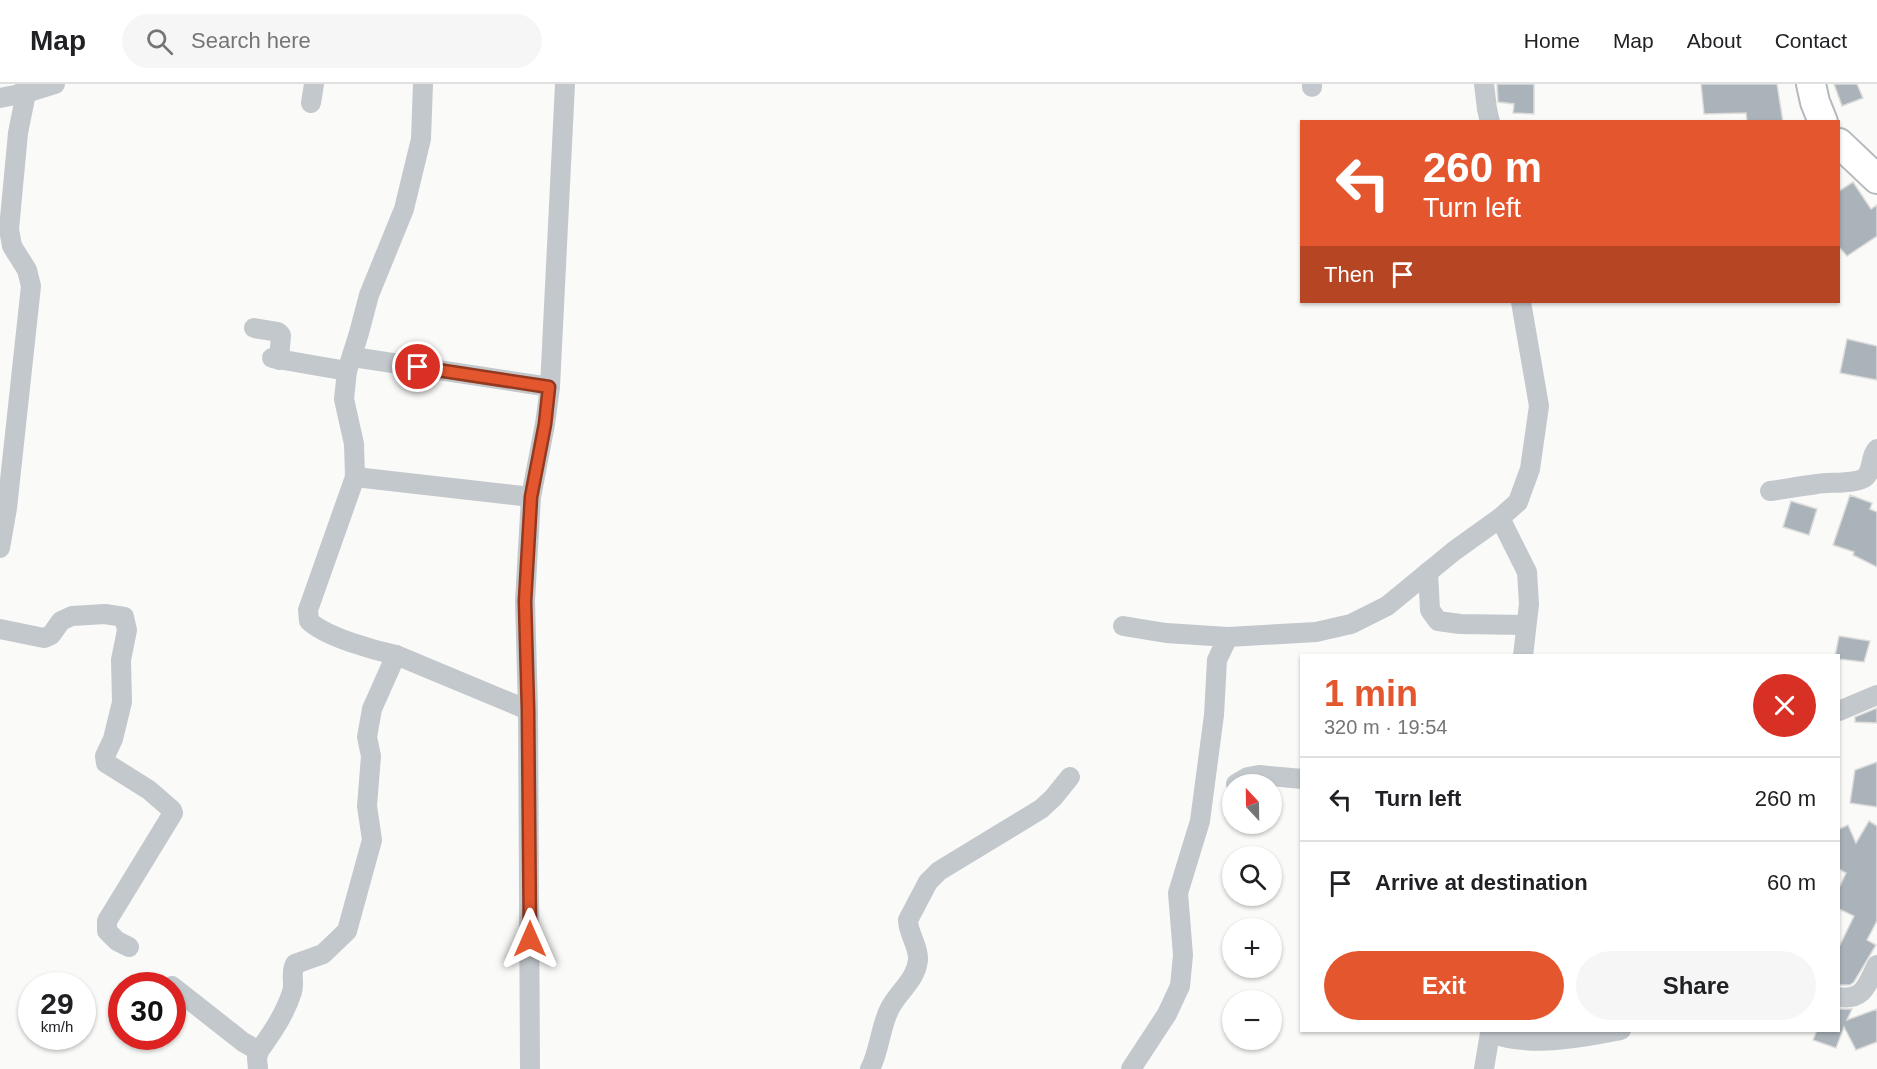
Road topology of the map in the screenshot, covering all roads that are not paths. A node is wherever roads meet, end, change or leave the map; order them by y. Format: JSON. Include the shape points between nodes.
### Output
{"nodes":[{"id":1,"x":55,"y":84,"type":"edge"},
{"id":2,"x":423,"y":84,"type":"edge"},
{"id":3,"x":565,"y":84,"type":"edge"},
{"id":4,"x":1484,"y":84,"type":"edge"},
{"id":5,"x":1811,"y":84,"type":"edge"},
{"id":6,"x":25,"y":89,"type":"edge"},
{"id":7,"x":0,"y":98,"type":"edge"},
{"id":8,"x":1490,"y":120,"type":"edge"},
{"id":9,"x":1822,"y":120,"type":"edge"},
{"id":10,"x":1840,"y":144,"type":"edge"},
{"id":11,"x":1877,"y":179,"type":"edge"},
{"id":12,"x":1521,"y":303,"type":"edge"},
{"id":13,"x":254,"y":328,"type":"dead end"},
{"id":14,"x":350,"y":364,"type":"junction"},
{"id":15,"x":549,"y":387,"type":"junction"},
{"id":16,"x":1877,"y":449,"type":"edge"},
{"id":17,"x":355,"y":477,"type":"junction"},
{"id":18,"x":1770,"y":491,"type":"dead end"},
{"id":19,"x":531,"y":497,"type":"junction"},
{"id":20,"x":1500,"y":519,"type":"junction"},
{"id":21,"x":0,"y":548,"type":"edge"},
{"id":22,"x":1428,"y":572,"type":"junction"},
{"id":23,"x":1526,"y":625,"type":"junction"},
{"id":24,"x":1123,"y":626,"type":"dead end"},
{"id":25,"x":0,"y":629,"type":"edge"},
{"id":26,"x":1228,"y":637,"type":"junction"},
{"id":27,"x":1523,"y":654,"type":"edge"},
{"id":28,"x":396,"y":655,"type":"junction"},
{"id":29,"x":1877,"y":695,"type":"edge"},
{"id":30,"x":528,"y":710,"type":"junction"},
{"id":31,"x":1840,"y":711,"type":"edge"},
{"id":32,"x":1070,"y":777,"type":"dead end"},
{"id":33,"x":1282,"y":777,"type":"edge"},
{"id":34,"x":1300,"y":778,"type":"edge"},
{"id":35,"x":1204,"y":788,"type":"junction"},
{"id":36,"x":1222,"y":791,"type":"edge"},
{"id":37,"x":129,"y":947,"type":"dead end"},
{"id":38,"x":1877,"y":965,"type":"edge"},
{"id":39,"x":186,"y":997,"type":"edge"},
{"id":40,"x":1840,"y":997,"type":"edge"},
{"id":41,"x":1490,"y":1032,"type":"edge"},
{"id":42,"x":1609,"y":1032,"type":"edge"},
{"id":43,"x":259,"y":1060,"type":"edge"},
{"id":44,"x":530,"y":1069,"type":"edge"},
{"id":45,"x":870,"y":1069,"type":"edge"},
{"id":46,"x":1131,"y":1069,"type":"edge"},
{"id":47,"x":1484,"y":1069,"type":"edge"}],
"edges":[{"from":1,"to":6,"type":"street"},
{"from":2,"to":14,"type":"street","via":[[421,138],[404,209],[369,295]]},
{"from":3,"to":15,"type":"street"},
{"from":4,"to":8,"type":"street"},
{"from":5,"to":9,"type":"highway"},
{"from":6,"to":7,"type":"street"},
{"from":6,"to":21,"type":"street","via":[[9,229],[12,246],[27,270],[31,286]]},
{"from":10,"to":11,"type":"highway"},
{"from":12,"to":20,"type":"street","via":[[1539,406],[1530,469],[1518,502]]},
{"from":13,"to":14,"type":"street","via":[[278,332],[276,359]]},
{"from":14,"to":15,"type":"street"},
{"from":14,"to":17,"type":"street","via":[[344,399],[354,444]]},
{"from":15,"to":19,"type":"street"},
{"from":16,"to":18,"type":"street","via":[[1869,472],[1859,480]]},
{"from":17,"to":19,"type":"street"},
{"from":17,"to":28,"type":"street","via":[[308,610],[309,621],[319,630]]},
{"from":19,"to":30,"type":"street","via":[[525,601]]},
{"from":20,"to":22,"type":"street"},
{"from":20,"to":23,"type":"street","via":[[1527,572]]},
{"from":22,"to":23,"type":"street","via":[[1430,610],[1438,621]]},
{"from":22,"to":26,"type":"street","via":[[1387,606],[1351,624],[1316,632]]},
{"from":23,"to":27,"type":"street"},
{"from":24,"to":26,"type":"street"},
{"from":25,"to":37,"type":"street","via":[[44,638],[72,616],[119,615],[126,621],[122,702],[105,763],[149,790],[173,813],[107,921],[107,931]]},
{"from":26,"to":35,"type":"street","via":[[1217,660]]},
{"from":28,"to":30,"type":"street"},
{"from":28,"to":43,"type":"street","via":[[372,709],[367,737],[371,756],[367,806],[372,840],[346,931],[323,954],[295,964],[292,993]]},
{"from":29,"to":31,"type":"street"},
{"from":30,"to":44,"type":"street"},
{"from":32,"to":45,"type":"street","via":[[1041,809],[947,866],[928,882],[908,920],[917,951],[915,970],[889,1009]]},
{"from":33,"to":34,"type":"street"},
{"from":35,"to":36,"type":"street"},
{"from":35,"to":46,"type":"street","via":[[1200,821],[1178,893],[1183,955],[1180,986],[1167,1014]]},
{"from":38,"to":40,"type":"street","via":[[1861,993]]},
{"from":39,"to":43,"type":"street","via":[[243,1042]]},
{"from":41,"to":42,"type":"street","via":[[1507,1039],[1560,1040]]},
{"from":41,"to":47,"type":"street"}]}
